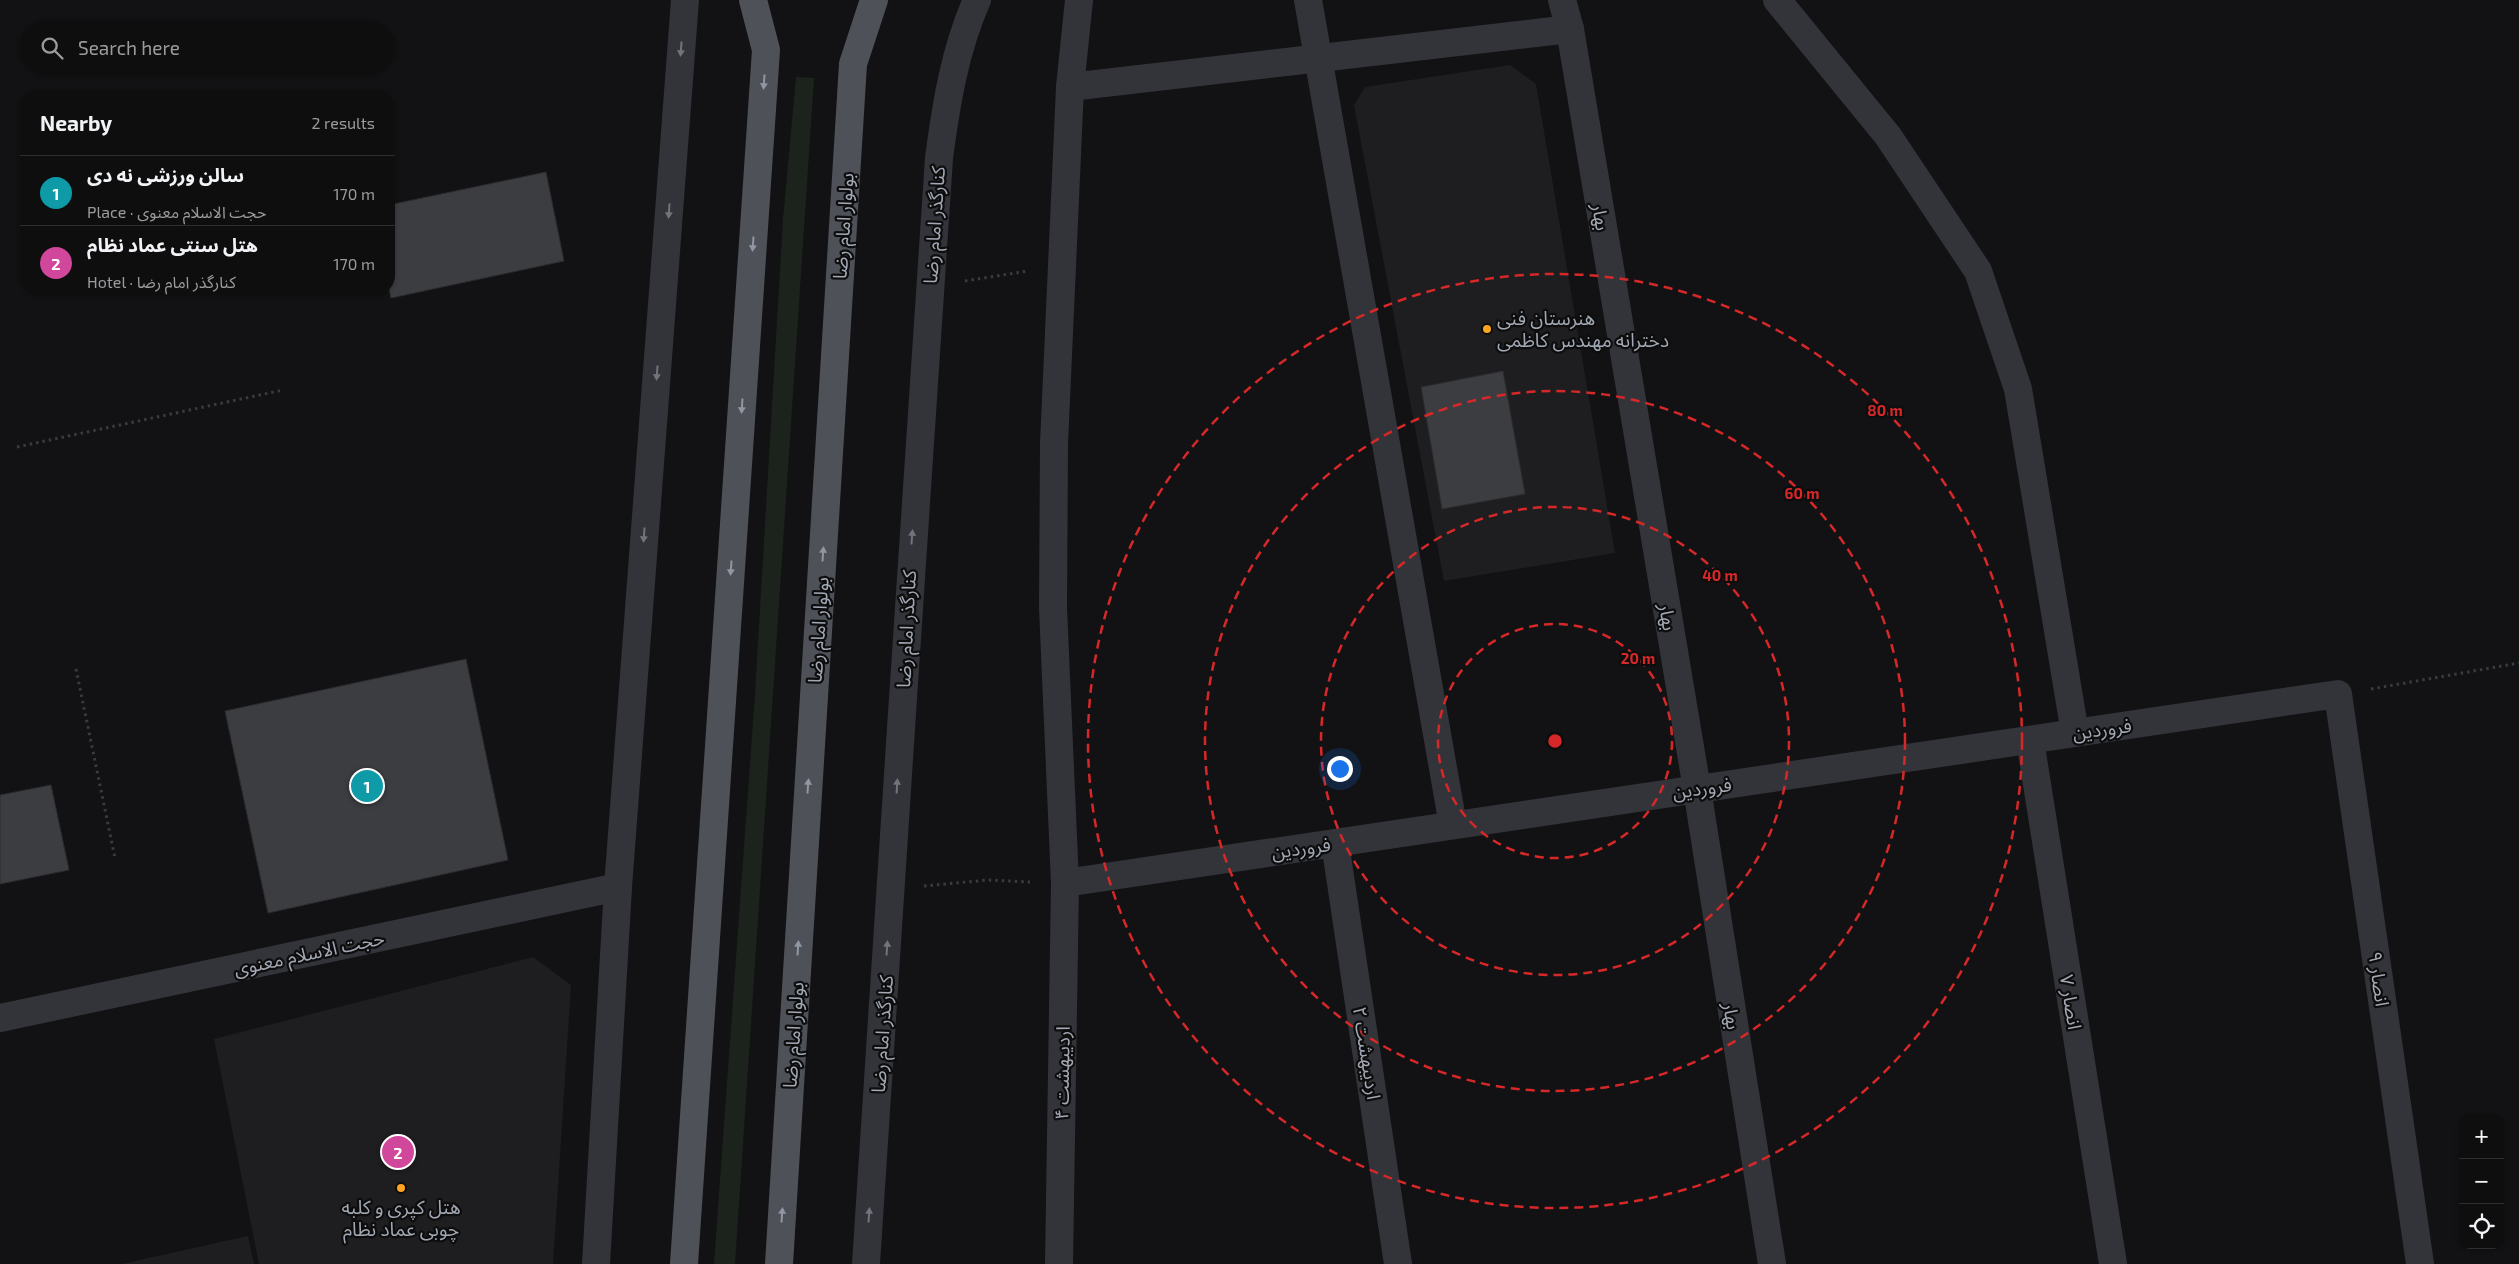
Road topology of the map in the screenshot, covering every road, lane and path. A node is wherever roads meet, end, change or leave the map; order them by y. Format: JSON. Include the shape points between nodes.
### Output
{"nodes":[{"id":1,"x":685,"y":0,"type":"edge"},
{"id":2,"x":753,"y":0,"type":"edge"},
{"id":3,"x":772,"y":0,"type":"edge"},
{"id":4,"x":861,"y":0,"type":"edge"},
{"id":5,"x":874,"y":0,"type":"edge"},
{"id":6,"x":977,"y":0,"type":"edge"},
{"id":7,"x":1079,"y":0,"type":"edge"},
{"id":8,"x":1308,"y":0,"type":"edge"},
{"id":9,"x":1562,"y":0,"type":"edge"},
{"id":10,"x":1777,"y":0,"type":"edge"},
{"id":11,"x":1570,"y":29,"type":"junction"},
{"id":12,"x":766,"y":50,"type":"junction"},
{"id":13,"x":1318,"y":59,"type":"junction"},
{"id":14,"x":853,"y":64,"type":"junction"},
{"id":15,"x":1070,"y":87,"type":"junction"},
{"id":16,"x":1060,"y":266,"type":"junction"},
{"id":17,"x":930,"y":286,"type":"junction"},
{"id":18,"x":283,"y":390,"type":"dead end"},
{"id":19,"x":17,"y":447,"type":"dead end"},
{"id":20,"x":2519,"y":663,"type":"edge"},
{"id":21,"x":76,"y":669,"type":"dead end"},
{"id":22,"x":2338,"y":694,"type":"junction"},
{"id":23,"x":2075,"y":733,"type":"junction"},
{"id":24,"x":2030,"y":740,"type":"junction"},
{"id":25,"x":1696,"y":789,"type":"junction"},
{"id":26,"x":1453,"y":826,"type":"junction"},
{"id":27,"x":1335,"y":843,"type":"junction"},
{"id":28,"x":115,"y":858,"type":"dead end"},
{"id":29,"x":1065,"y":883,"type":"junction"},
{"id":30,"x":618,"y":887,"type":"junction"},
{"id":31,"x":891,"y":892,"type":"junction"},
{"id":32,"x":0,"y":1018,"type":"edge"},
{"id":33,"x":596,"y":1264,"type":"edge"},
{"id":34,"x":684,"y":1264,"type":"edge"},
{"id":35,"x":779,"y":1264,"type":"edge"},
{"id":36,"x":866,"y":1264,"type":"edge"},
{"id":37,"x":1059,"y":1264,"type":"edge"},
{"id":38,"x":1398,"y":1264,"type":"edge"},
{"id":39,"x":1772,"y":1264,"type":"edge"},
{"id":40,"x":2112,"y":1264,"type":"edge"},
{"id":41,"x":2420,"y":1264,"type":"edge"}],
"edges":[{"from":1,"to":30,"type":"street","one_way":true},
{"from":2,"to":12,"type":"main road"},
{"from":3,"to":12,"type":"main road"},
{"from":4,"to":14,"type":"main road"},
{"from":5,"to":14,"type":"main road","name":"بولوار امام رضا"},
{"from":6,"to":17,"type":"street","name":"کنارگذر امام رضا","via":[[958,56],[947,103],[939,158]]},
{"from":7,"to":15,"type":"street","name":"اردیبهشت ۴"},
{"from":8,"to":13,"type":"street"},
{"from":9,"to":11,"type":"street","name":"بهار"},
{"from":10,"to":23,"type":"street","via":[[1888,136],[1978,271],[2018,389]]},
{"from":11,"to":13,"type":"street"},
{"from":11,"to":25,"type":"street","name":"بهار"},
{"from":12,"to":34,"type":"main road","one_way":true},
{"from":13,"to":15,"type":"street"},
{"from":13,"to":26,"type":"street"},
{"from":35,"to":14,"type":"main road","name":"بولوار امام رضا","one_way":true},
{"from":15,"to":16,"type":"street","name":"اردیبهشت ۴"},
{"from":16,"to":17,"type":"path"},
{"from":16,"to":29,"type":"street","name":"اردیبهشت ۴","via":[[1053,608]]},
{"from":31,"to":17,"type":"street","name":"کنارگذر امام رضا","one_way":true},
{"from":18,"to":19,"type":"path"},
{"from":20,"to":22,"type":"path"},
{"from":21,"to":28,"type":"path"},
{"from":22,"to":23,"type":"street","name":"فروردین"},
{"from":22,"to":41,"type":"street","name":"انصار ۹"},
{"from":23,"to":24,"type":"street","name":"فروردین"},
{"from":24,"to":25,"type":"street","name":"فروردین"},
{"from":24,"to":40,"type":"street","name":"انصار ۷"},
{"from":25,"to":26,"type":"street","name":"فروردین"},
{"from":25,"to":39,"type":"street","name":"بهار"},
{"from":26,"to":27,"type":"street","name":"فروردین"},
{"from":27,"to":29,"type":"street","name":"فروردین"},
{"from":27,"to":38,"type":"street","name":"اردیبهشت ۲"},
{"from":29,"to":31,"type":"path","via":[[988,880],[942,883]]},
{"from":29,"to":37,"type":"street","name":"اردیبهشت ۴"},
{"from":30,"to":32,"type":"street","name":"حجت الاسلام معنوی"},
{"from":30,"to":33,"type":"street"},
{"from":36,"to":31,"type":"street","name":"کنارگذر امام رضا","one_way":true}]}
